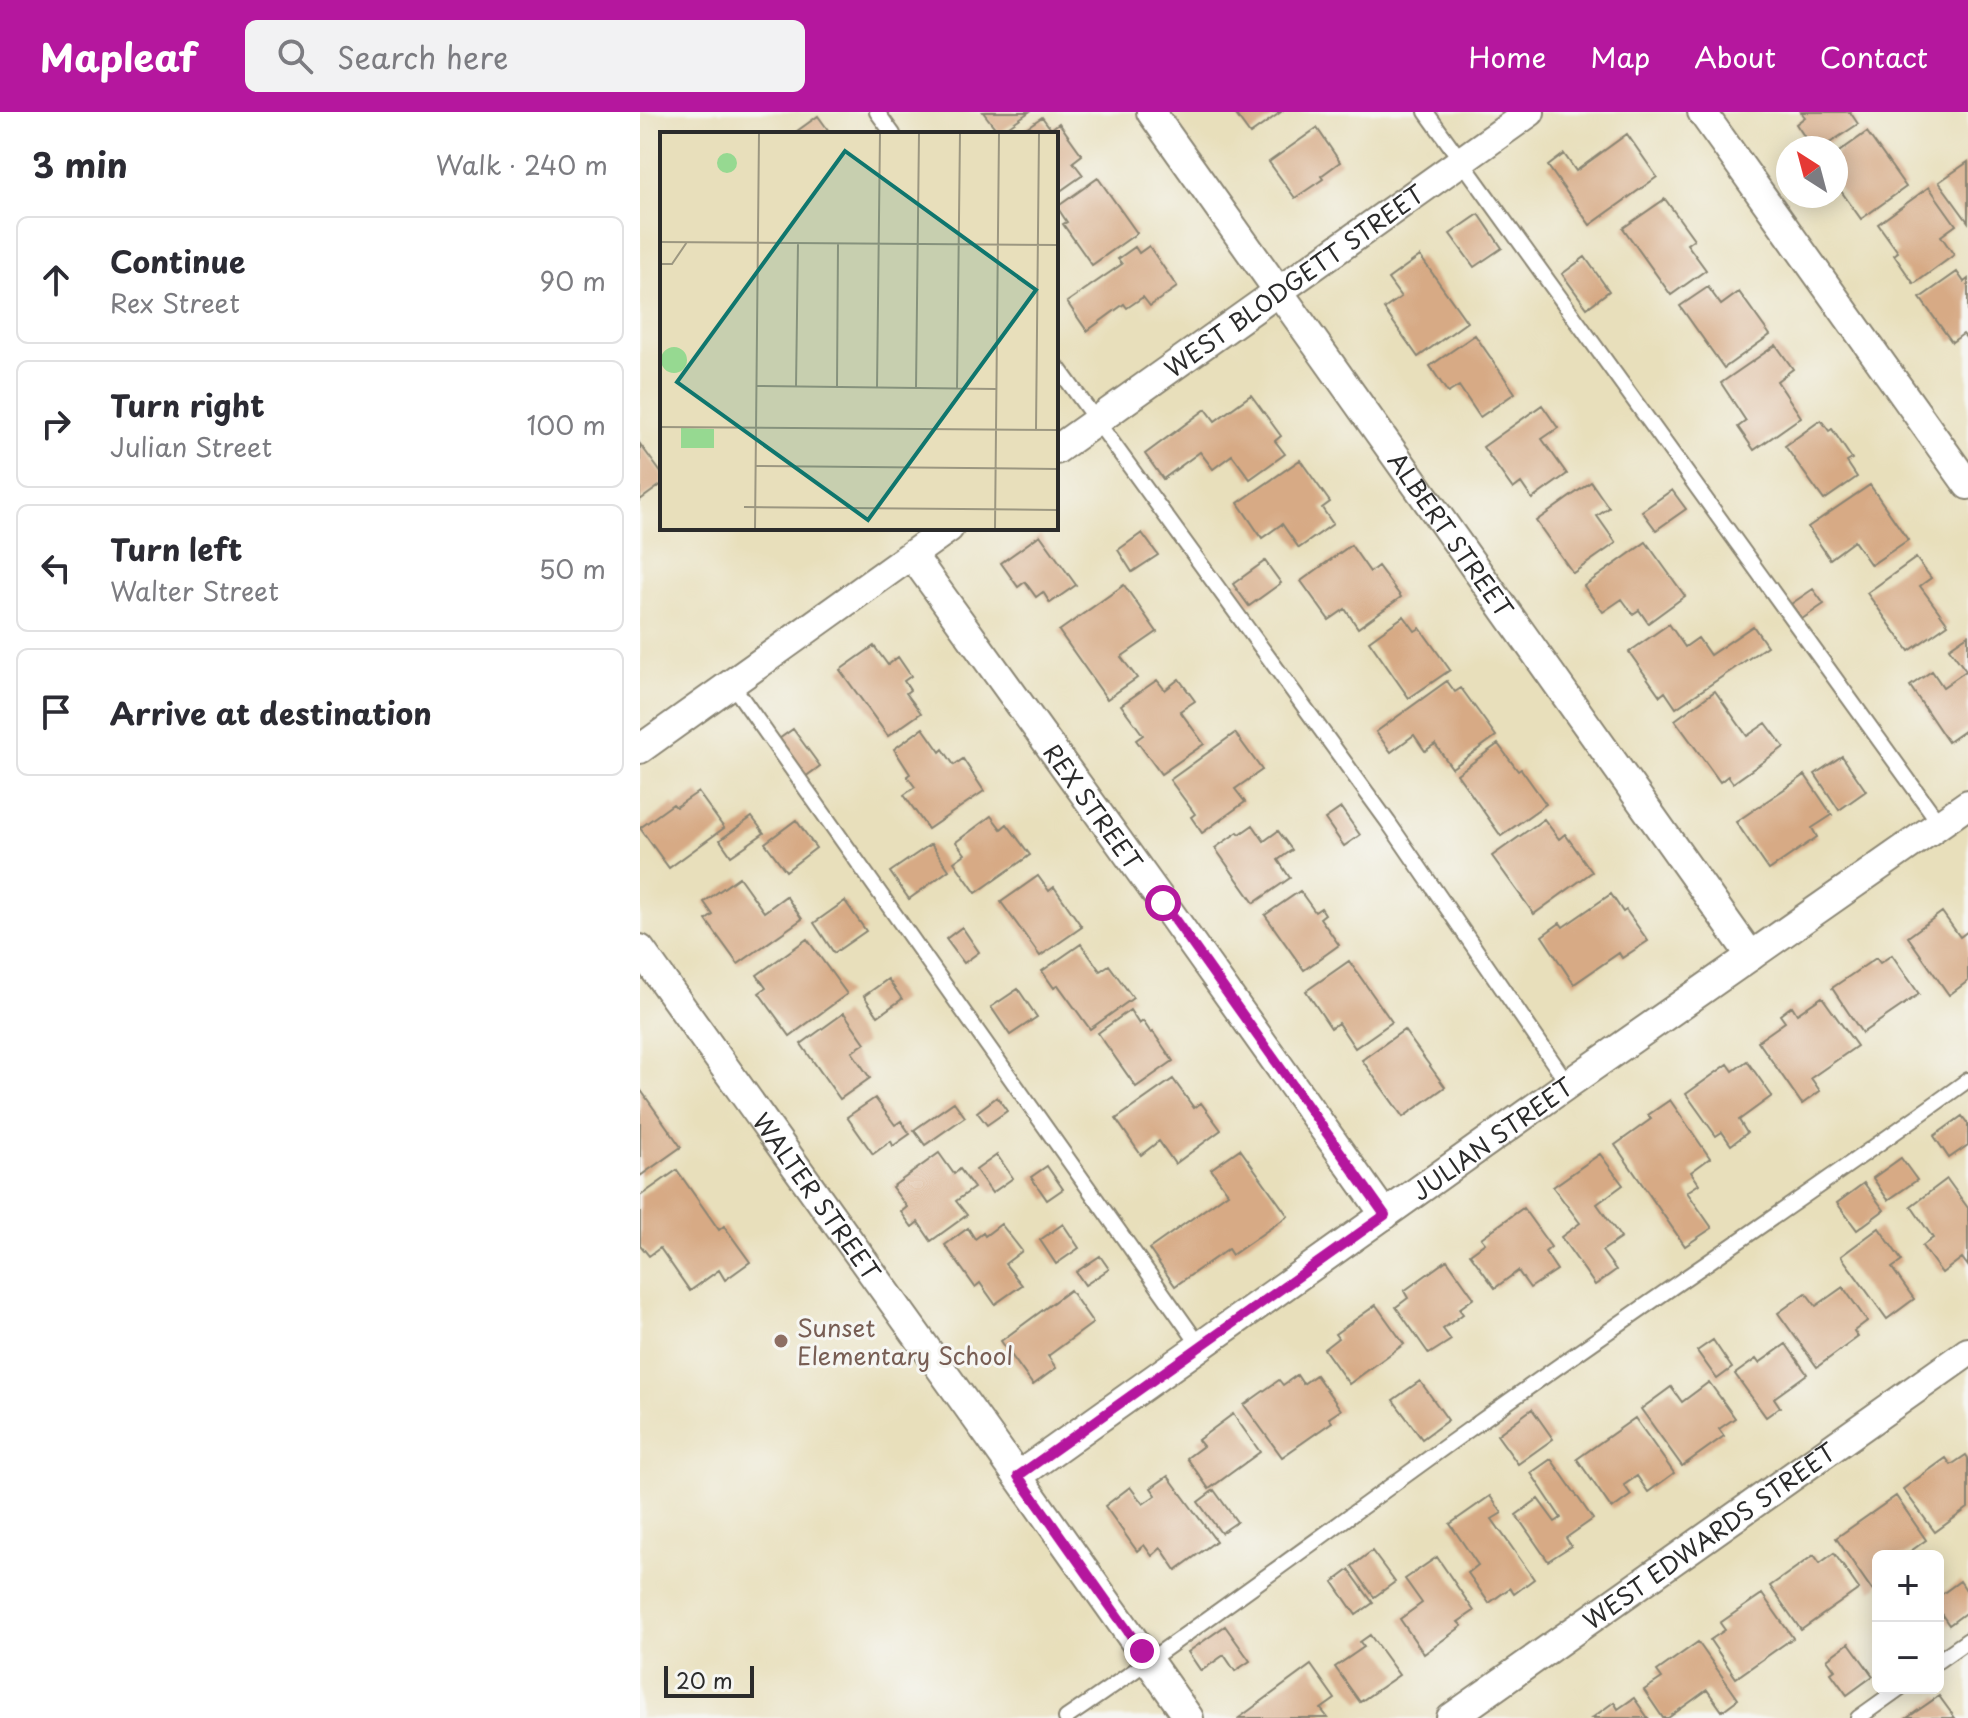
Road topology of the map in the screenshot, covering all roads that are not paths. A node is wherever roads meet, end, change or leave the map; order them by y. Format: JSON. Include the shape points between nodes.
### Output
{"nodes":[{"id":1,"x":877,"y":112,"type":"edge"},
{"id":2,"x":1151,"y":112,"type":"edge"},
{"id":3,"x":1426,"y":112,"type":"edge"},
{"id":4,"x":1530,"y":112,"type":"edge"},
{"id":5,"x":1702,"y":112,"type":"edge"},
{"id":6,"x":892,"y":132,"type":"edge"},
{"id":7,"x":1460,"y":161,"type":"junction"},
{"id":8,"x":1279,"y":291,"type":"junction"},
{"id":9,"x":1058,"y":368,"type":"edge"},
{"id":10,"x":1096,"y":421,"type":"junction"},
{"id":11,"x":1058,"y":449,"type":"edge"},
{"id":12,"x":1968,"y":485,"type":"edge"},
{"id":13,"x":946,"y":530,"type":"edge"},
{"id":14,"x":912,"y":555,"type":"junction"},
{"id":15,"x":731,"y":683,"type":"junction"},
{"id":16,"x":640,"y":749,"type":"edge"},
{"id":17,"x":1968,"y":804,"type":"edge"},
{"id":18,"x":1940,"y":824,"type":"junction"},
{"id":19,"x":640,"y":949,"type":"edge"},
{"id":20,"x":1751,"y":956,"type":"junction"},
{"id":21,"x":1968,"y":1080,"type":"edge"},
{"id":22,"x":1568,"y":1084,"type":"junction"},
{"id":23,"x":1385,"y":1215,"type":"junction"},
{"id":24,"x":1200,"y":1346,"type":"junction"},
{"id":25,"x":1968,"y":1352,"type":"edge"},
{"id":26,"x":1018,"y":1476,"type":"junction"},
{"id":27,"x":1968,"y":1640,"type":"edge"},
{"id":28,"x":1944,"y":1657,"type":"edge"},
{"id":29,"x":1149,"y":1662,"type":"junction"},
{"id":30,"x":1892,"y":1694,"type":"edge"},
{"id":31,"x":1066,"y":1718,"type":"edge"},
{"id":32,"x":1189,"y":1718,"type":"edge"},
{"id":33,"x":1451,"y":1718,"type":"edge"},
{"id":34,"x":1858,"y":1718,"type":"edge"}],
"edges":[{"from":1,"to":6,"type":"lane"},
{"from":2,"to":8,"type":"street","name":"ALBERT STREET"},
{"from":3,"to":7,"type":"lane"},
{"from":4,"to":7,"type":"street","name":"WEST BLODGETT STREET"},
{"from":5,"to":12,"type":"street"},
{"from":7,"to":8,"type":"street","name":"WEST BLODGETT STREET"},
{"from":7,"to":18,"type":"lane"},
{"from":8,"to":10,"type":"street","name":"WEST BLODGETT STREET"},
{"from":8,"to":20,"type":"street","name":"ALBERT STREET"},
{"from":9,"to":10,"type":"lane"},
{"from":10,"to":11,"type":"street","name":"WEST BLODGETT STREET"},
{"from":10,"to":22,"type":"lane","via":[[1388,822]]},
{"from":13,"to":14,"type":"street"},
{"from":14,"to":15,"type":"street"},
{"from":14,"to":23,"type":"street","name":"REX STREET"},
{"from":15,"to":16,"type":"street"},
{"from":15,"to":24,"type":"lane"},
{"from":17,"to":18,"type":"street","name":"JULIAN STREET"},
{"from":18,"to":20,"type":"street","name":"JULIAN STREET"},
{"from":19,"to":26,"type":"street","name":"WALTER STREET"},
{"from":20,"to":22,"type":"street","name":"JULIAN STREET"},
{"from":21,"to":29,"type":"lane","via":[[1475,1425]]},
{"from":22,"to":23,"type":"street","name":"JULIAN STREET"},
{"from":23,"to":24,"type":"street","name":"JULIAN STREET"},
{"from":24,"to":26,"type":"street","name":"JULIAN STREET"},
{"from":25,"to":33,"type":"street","name":"WEST EDWARDS STREET"},
{"from":26,"to":29,"type":"street","name":"WALTER STREET"},
{"from":27,"to":28,"type":"lane"},
{"from":29,"to":31,"type":"lane"},
{"from":29,"to":32,"type":"street","name":"WALTER STREET"},
{"from":30,"to":34,"type":"lane"}]}
